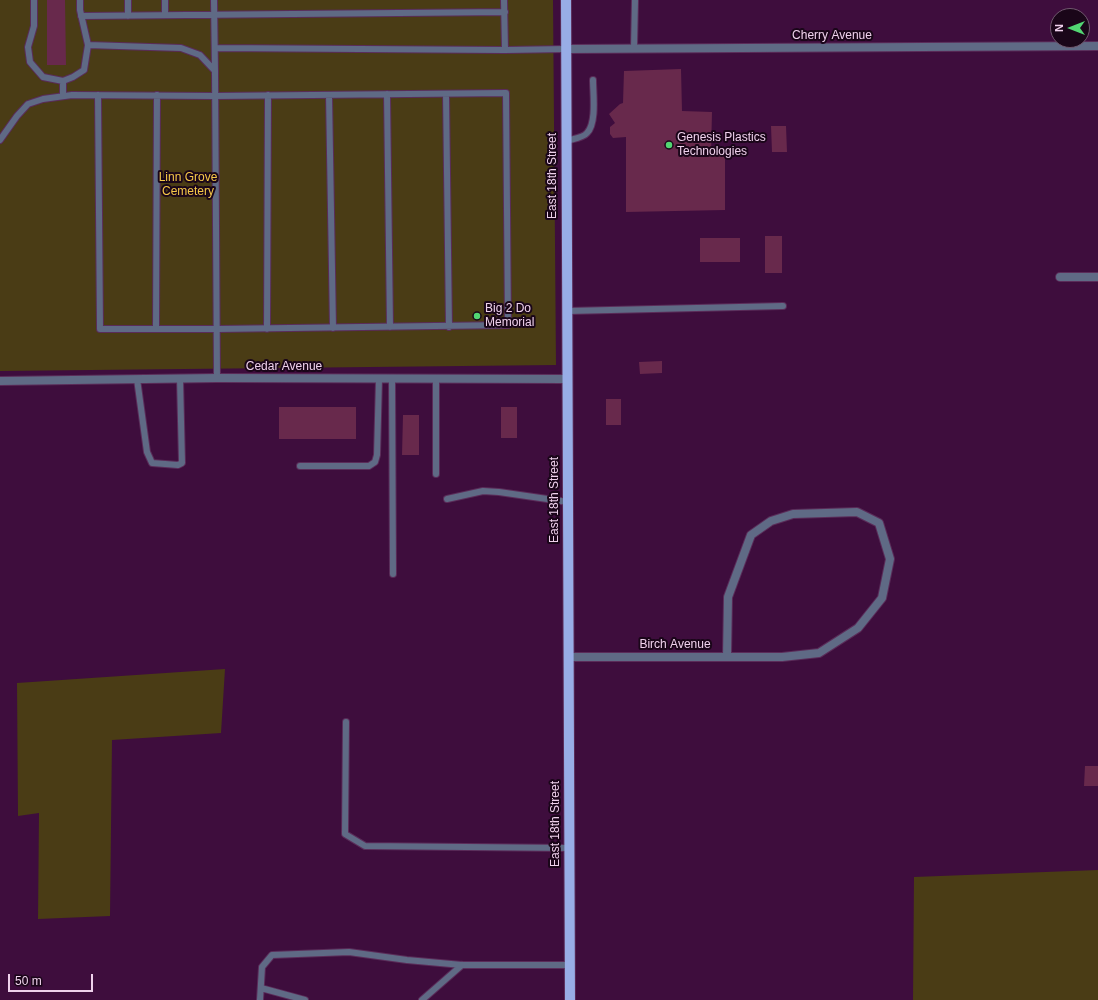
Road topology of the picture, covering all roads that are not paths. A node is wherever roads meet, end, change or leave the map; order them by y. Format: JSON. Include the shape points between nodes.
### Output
{"nodes":[{"id":1,"x":34,"y":0,"type":"edge"},
{"id":2,"x":80,"y":0,"type":"edge"},
{"id":3,"x":128,"y":0,"type":"edge"},
{"id":4,"x":165,"y":0,"type":"edge"},
{"id":5,"x":214,"y":0,"type":"edge"},
{"id":6,"x":504,"y":0,"type":"edge"},
{"id":7,"x":566,"y":0,"type":"edge"},
{"id":8,"x":635,"y":0,"type":"edge"},
{"id":9,"x":505,"y":12,"type":"junction"},
{"id":10,"x":214,"y":14,"type":"junction"},
{"id":11,"x":165,"y":15,"type":"junction"},
{"id":12,"x":81,"y":16,"type":"junction"},
{"id":13,"x":128,"y":16,"type":"junction"},
{"id":14,"x":88,"y":45,"type":"junction"},
{"id":15,"x":1098,"y":46,"type":"edge"},
{"id":16,"x":215,"y":48,"type":"junction"},
{"id":17,"x":634,"y":48,"type":"junction"},
{"id":18,"x":566,"y":49,"type":"junction"},
{"id":19,"x":505,"y":50,"type":"junction"},
{"id":20,"x":215,"y":71,"type":"junction"},
{"id":21,"x":593,"y":80,"type":"dead end"},
{"id":22,"x":63,"y":81,"type":"junction"},
{"id":23,"x":387,"y":94,"type":"junction"},
{"id":24,"x":446,"y":94,"type":"junction"},
{"id":25,"x":98,"y":95,"type":"junction"},
{"id":26,"x":157,"y":95,"type":"junction"},
{"id":27,"x":268,"y":95,"type":"junction"},
{"id":28,"x":329,"y":95,"type":"junction"},
{"id":29,"x":63,"y":96,"type":"junction"},
{"id":30,"x":215,"y":96,"type":"junction"},
{"id":31,"x":0,"y":140,"type":"edge"},
{"id":32,"x":566,"y":141,"type":"junction"},
{"id":33,"x":1060,"y":277,"type":"dead end"},
{"id":34,"x":1098,"y":277,"type":"edge"},
{"id":35,"x":783,"y":306,"type":"dead end"},
{"id":36,"x":567,"y":311,"type":"junction"},
{"id":37,"x":449,"y":326,"type":"junction"},
{"id":38,"x":390,"y":327,"type":"junction"},
{"id":39,"x":333,"y":328,"type":"junction"},
{"id":40,"x":156,"y":329,"type":"junction"},
{"id":41,"x":217,"y":329,"type":"junction"},
{"id":42,"x":267,"y":329,"type":"junction"},
{"id":43,"x":217,"y":378,"type":"junction"},
{"id":44,"x":180,"y":379,"type":"junction"},
{"id":45,"x":379,"y":379,"type":"junction"},
{"id":46,"x":392,"y":379,"type":"junction"},
{"id":47,"x":568,"y":379,"type":"junction"},
{"id":48,"x":136,"y":380,"type":"junction"},
{"id":49,"x":436,"y":380,"type":"junction"},
{"id":50,"x":0,"y":381,"type":"edge"},
{"id":51,"x":300,"y":466,"type":"dead end"},
{"id":52,"x":436,"y":474,"type":"dead end"},
{"id":53,"x":447,"y":499,"type":"dead end"},
{"id":54,"x":568,"y":502,"type":"junction"},
{"id":55,"x":393,"y":574,"type":"dead end"},
{"id":56,"x":569,"y":657,"type":"junction"},
{"id":57,"x":727,"y":657,"type":"junction"},
{"id":58,"x":346,"y":722,"type":"dead end"},
{"id":59,"x":569,"y":848,"type":"junction"},
{"id":60,"x":462,"y":965,"type":"junction"},
{"id":61,"x":570,"y":965,"type":"junction"},
{"id":62,"x":260,"y":988,"type":"junction"},
{"id":63,"x":260,"y":1000,"type":"edge"},
{"id":64,"x":305,"y":1000,"type":"edge"},
{"id":65,"x":422,"y":1000,"type":"edge"},
{"id":66,"x":570,"y":1000,"type":"edge"}],
"edges":[{"from":1,"to":22,"type":"lane","via":[[34,26],[28,47],[30,62],[43,77]]},
{"from":2,"to":12,"type":"lane"},
{"from":3,"to":13,"type":"lane"},
{"from":4,"to":11,"type":"lane"},
{"from":5,"to":10,"type":"lane"},
{"from":6,"to":9,"type":"lane"},
{"from":7,"to":18,"type":"main road","name":"East 18th Street"},
{"from":8,"to":17,"type":"lane"},
{"from":9,"to":10,"type":"lane"},
{"from":9,"to":19,"type":"lane"},
{"from":10,"to":11,"type":"lane"},
{"from":10,"to":16,"type":"lane"},
{"from":11,"to":13,"type":"lane"},
{"from":12,"to":13,"type":"lane"},
{"from":12,"to":14,"type":"lane"},
{"from":14,"to":20,"type":"lane","via":[[181,48],[200,55]]},
{"from":14,"to":22,"type":"lane","via":[[84,70]]},
{"from":15,"to":17,"type":"street","name":"Cherry Avenue"},
{"from":16,"to":19,"type":"lane"},
{"from":16,"to":20,"type":"lane"},
{"from":17,"to":18,"type":"street","name":"Cherry Avenue"},
{"from":18,"to":19,"type":"lane"},
{"from":18,"to":32,"type":"main road","name":"East 18th Street"},
{"from":20,"to":30,"type":"lane"},
{"from":21,"to":32,"type":"lane","via":[[591,128],[586,135]]},
{"from":22,"to":29,"type":"lane"},
{"from":23,"to":24,"type":"lane"},
{"from":23,"to":28,"type":"lane"},
{"from":23,"to":38,"type":"lane"},
{"from":24,"to":37,"type":"lane"},
{"from":24,"to":37,"type":"lane","via":[[506,93],[508,325]]},
{"from":25,"to":26,"type":"lane"},
{"from":25,"to":29,"type":"lane"},
{"from":25,"to":40,"type":"lane","via":[[100,329]]},
{"from":26,"to":30,"type":"lane"},
{"from":26,"to":40,"type":"lane"},
{"from":27,"to":28,"type":"lane"},
{"from":27,"to":30,"type":"lane"},
{"from":27,"to":42,"type":"lane"},
{"from":28,"to":39,"type":"lane"},
{"from":29,"to":31,"type":"lane","via":[[28,104]]},
{"from":30,"to":41,"type":"lane"},
{"from":32,"to":36,"type":"main road","name":"East 18th Street"},
{"from":33,"to":34,"type":"street"},
{"from":35,"to":36,"type":"lane"},
{"from":36,"to":47,"type":"main road","name":"East 18th Street"},
{"from":37,"to":38,"type":"lane"},
{"from":38,"to":39,"type":"lane"},
{"from":39,"to":42,"type":"lane"},
{"from":40,"to":41,"type":"lane"},
{"from":41,"to":42,"type":"lane"},
{"from":41,"to":43,"type":"lane"},
{"from":43,"to":44,"type":"street","name":"Cedar Avenue"},
{"from":43,"to":45,"type":"street","name":"Cedar Avenue"},
{"from":44,"to":48,"type":"street","name":"Cedar Avenue"},
{"from":44,"to":48,"type":"lane","via":[[182,463],[178,465],[152,463],[146,452]]},
{"from":45,"to":46,"type":"street","name":"Cedar Avenue"},
{"from":45,"to":51,"type":"lane","via":[[377,455],[374,462],[369,466]]},
{"from":46,"to":49,"type":"street","name":"Cedar Avenue"},
{"from":46,"to":55,"type":"lane"},
{"from":47,"to":49,"type":"street","name":"Cedar Avenue"},
{"from":47,"to":54,"type":"main road","name":"East 18th Street"},
{"from":48,"to":50,"type":"street","name":"Cedar Avenue"},
{"from":49,"to":52,"type":"lane"},
{"from":53,"to":54,"type":"lane","via":[[484,491]]},
{"from":54,"to":56,"type":"main road","name":"East 18th Street"},
{"from":56,"to":57,"type":"street","name":"Birch Avenue"},
{"from":56,"to":59,"type":"main road","name":"East 18th Street"},
{"from":57,"to":57,"type":"street","name":"Birch Avenue","via":[[782,657],[819,653],[858,628],[882,598],[890,559],[879,523],[857,512],[793,514],[771,521],[751,536],[728,597]]},
{"from":58,"to":59,"type":"lane","via":[[346,834],[365,846]]},
{"from":59,"to":61,"type":"main road","name":"East 18th Street"},
{"from":60,"to":61,"type":"lane"},
{"from":60,"to":62,"type":"lane","via":[[349,952],[272,955],[262,967]]},
{"from":60,"to":65,"type":"lane"},
{"from":61,"to":66,"type":"main road","name":"East 18th Street"},
{"from":62,"to":63,"type":"lane"},
{"from":62,"to":64,"type":"lane"}]}
